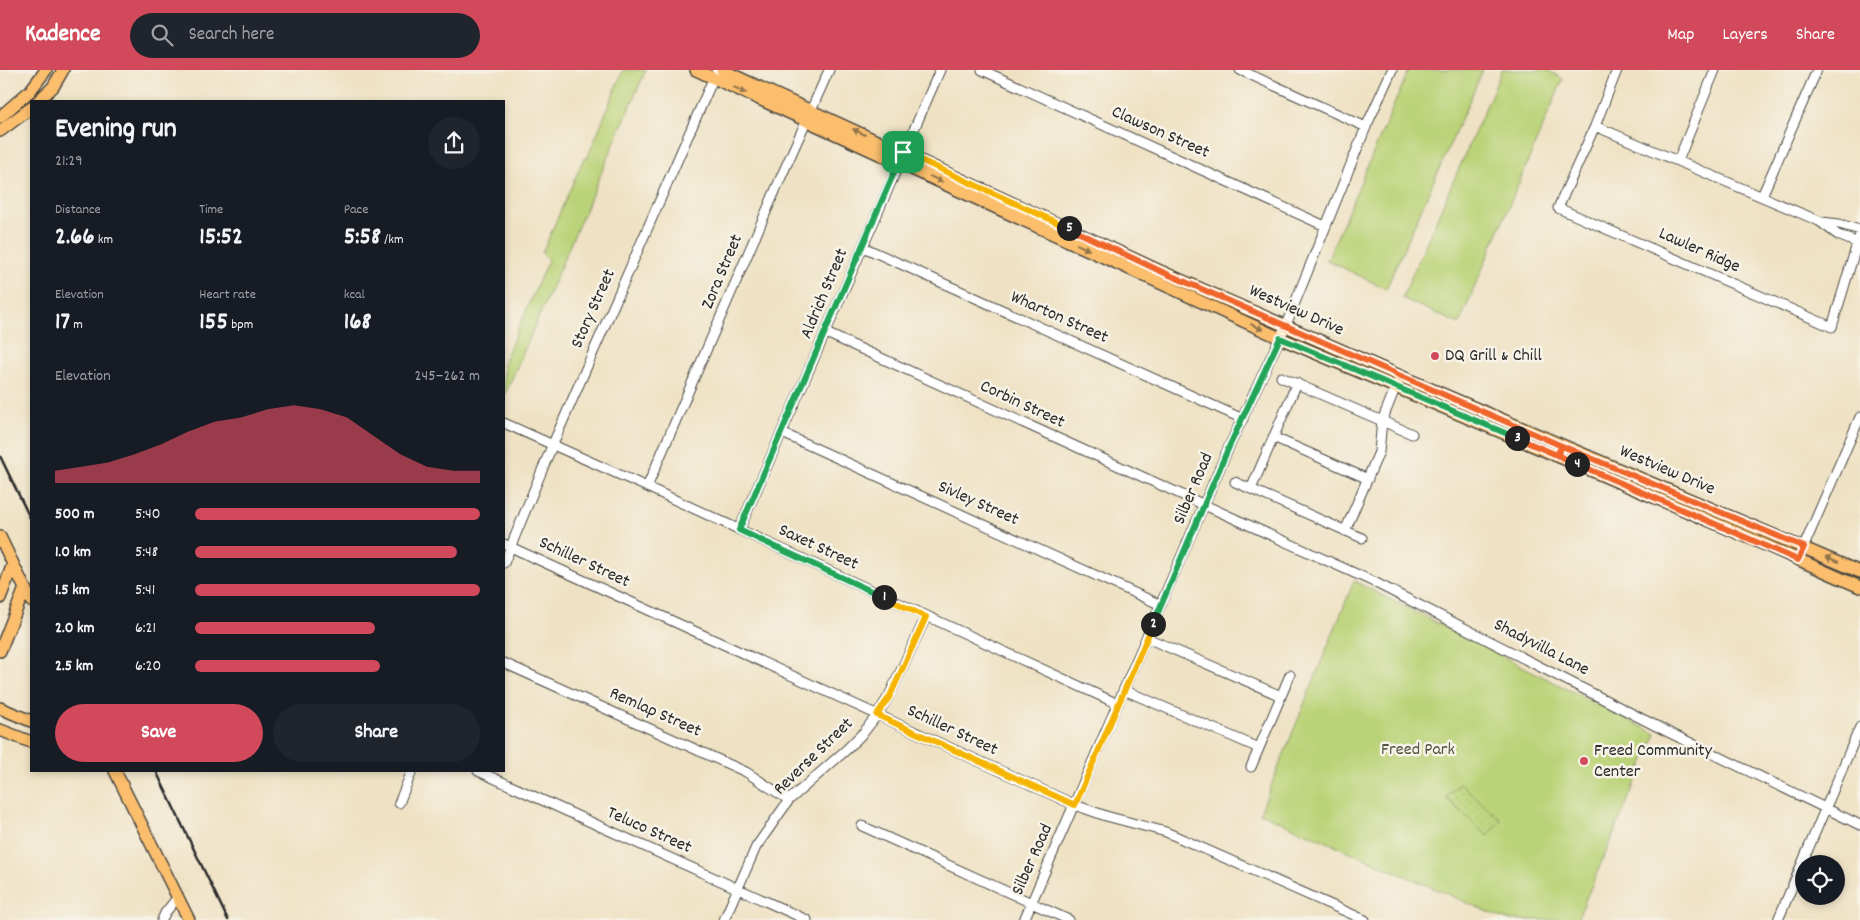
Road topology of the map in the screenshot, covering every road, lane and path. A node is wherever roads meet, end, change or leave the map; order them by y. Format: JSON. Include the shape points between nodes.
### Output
{"nodes":[{"id":1,"x":46,"y":70,"type":"edge"},
{"id":2,"x":63,"y":70,"type":"edge"},
{"id":3,"x":696,"y":70,"type":"edge"},
{"id":4,"x":829,"y":70,"type":"edge"},
{"id":5,"x":940,"y":70,"type":"edge"},
{"id":6,"x":982,"y":70,"type":"edge"},
{"id":7,"x":1240,"y":70,"type":"edge"},
{"id":8,"x":1392,"y":70,"type":"edge"},
{"id":9,"x":1617,"y":70,"type":"edge"},
{"id":10,"x":1715,"y":70,"type":"edge"},
{"id":11,"x":1817,"y":70,"type":"edge"},
{"id":12,"x":718,"y":73,"type":"edge"},
{"id":13,"x":39,"y":100,"type":"edge"},
{"id":14,"x":30,"y":109,"type":"edge"},
{"id":15,"x":810,"y":115,"type":"junction"},
{"id":16,"x":0,"y":117,"type":"edge"},
{"id":17,"x":1595,"y":126,"type":"junction"},
{"id":18,"x":1366,"y":127,"type":"junction"},
{"id":19,"x":0,"y":131,"type":"edge"},
{"id":20,"x":901,"y":157,"type":"junction"},
{"id":21,"x":1678,"y":161,"type":"junction"},
{"id":22,"x":1762,"y":196,"type":"junction"},
{"id":23,"x":1819,"y":221,"type":"junction"},
{"id":24,"x":1325,"y":226,"type":"junction"},
{"id":25,"x":1860,"y":230,"type":"edge"},
{"id":26,"x":1860,"y":234,"type":"edge"},
{"id":27,"x":1859,"y":244,"type":"edge"},
{"id":28,"x":863,"y":247,"type":"junction"},
{"id":29,"x":1156,"y":275,"type":"junction"},
{"id":30,"x":1286,"y":325,"type":"junction"},
{"id":31,"x":826,"y":333,"type":"junction"},
{"id":32,"x":1280,"y":338,"type":"junction"},
{"id":33,"x":1281,"y":377,"type":"dead end"},
{"id":34,"x":1398,"y":381,"type":"junction"},
{"id":35,"x":1296,"y":383,"type":"junction"},
{"id":36,"x":1860,"y":417,"type":"edge"},
{"id":37,"x":1243,"y":419,"type":"junction"},
{"id":38,"x":1382,"y":420,"type":"junction"},
{"id":39,"x":505,"y":424,"type":"edge"},
{"id":40,"x":782,"y":433,"type":"junction"},
{"id":41,"x":1412,"y":434,"type":"dead end"},
{"id":42,"x":1273,"y":437,"type":"junction"},
{"id":43,"x":552,"y":446,"type":"junction"},
{"id":44,"x":1560,"y":450,"type":"junction"},
{"id":45,"x":1368,"y":479,"type":"junction"},
{"id":46,"x":1235,"y":482,"type":"dead end"},
{"id":47,"x":647,"y":487,"type":"junction"},
{"id":48,"x":1251,"y":489,"type":"junction"},
{"id":49,"x":1204,"y":506,"type":"junction"},
{"id":50,"x":739,"y":530,"type":"junction"},
{"id":51,"x":1345,"y":531,"type":"junction"},
{"id":52,"x":0,"y":537,"type":"edge"},
{"id":53,"x":1362,"y":538,"type":"dead end"},
{"id":54,"x":507,"y":546,"type":"edge"},
{"id":55,"x":1804,"y":547,"type":"junction"},
{"id":56,"x":1798,"y":560,"type":"junction"},
{"id":57,"x":13,"y":564,"type":"junction"},
{"id":58,"x":1860,"y":572,"type":"edge"},
{"id":59,"x":1860,"y":587,"type":"edge"},
{"id":60,"x":24,"y":588,"type":"junction"},
{"id":61,"x":0,"y":598,"type":"edge"},
{"id":62,"x":30,"y":599,"type":"edge"},
{"id":63,"x":1161,"y":604,"type":"junction"},
{"id":64,"x":926,"y":617,"type":"junction"},
{"id":65,"x":1147,"y":638,"type":"junction"},
{"id":66,"x":0,"y":651,"type":"edge"},
{"id":67,"x":505,"y":662,"type":"edge"},
{"id":68,"x":1290,"y":675,"type":"dead end"},
{"id":69,"x":1124,"y":690,"type":"junction"},
{"id":70,"x":1281,"y":696,"type":"junction"},
{"id":71,"x":1118,"y":704,"type":"junction"},
{"id":72,"x":0,"y":708,"type":"edge"},
{"id":73,"x":877,"y":715,"type":"junction"},
{"id":74,"x":30,"y":722,"type":"edge"},
{"id":75,"x":1860,"y":727,"type":"edge"},
{"id":76,"x":0,"y":730,"type":"edge"},
{"id":77,"x":30,"y":742,"type":"edge"},
{"id":78,"x":1259,"y":748,"type":"junction"},
{"id":79,"x":1250,"y":767,"type":"dead end"},
{"id":80,"x":115,"y":772,"type":"edge"},
{"id":81,"x":412,"y":772,"type":"edge"},
{"id":82,"x":480,"y":772,"type":"edge"},
{"id":83,"x":789,"y":800,"type":"junction"},
{"id":84,"x":399,"y":803,"type":"dead end"},
{"id":85,"x":1075,"y":805,"type":"junction"},
{"id":86,"x":1826,"y":809,"type":"junction"},
{"id":87,"x":1860,"y":824,"type":"edge"},
{"id":88,"x":862,"y":826,"type":"dead end"},
{"id":89,"x":738,"y":889,"type":"junction"},
{"id":90,"x":177,"y":898,"type":"junction"},
{"id":91,"x":1032,"y":903,"type":"junction"},
{"id":92,"x":162,"y":920,"type":"edge"},
{"id":93,"x":189,"y":920,"type":"edge"},
{"id":94,"x":724,"y":920,"type":"edge"},
{"id":95,"x":807,"y":920,"type":"edge"},
{"id":96,"x":1024,"y":920,"type":"edge"},
{"id":97,"x":1069,"y":920,"type":"edge"},
{"id":98,"x":1366,"y":920,"type":"edge"},
{"id":99,"x":1778,"y":920,"type":"edge"}],
"edges":[{"from":1,"to":16,"type":"main road","via":[[30,91]]},
{"from":2,"to":13,"type":"main road"},
{"from":3,"to":12,"type":"main road","name":"Westview Drive"},
{"from":4,"to":15,"type":"street","name":"Zora Street"},
{"from":5,"to":20,"type":"street","name":"Aldrich Street"},
{"from":6,"to":24,"type":"street","name":"Clawson Street"},
{"from":7,"to":18,"type":"street"},
{"from":8,"to":18,"type":"street","name":"Silber Road"},
{"from":9,"to":17,"type":"street"},
{"from":10,"to":21,"type":"street"},
{"from":11,"to":22,"type":"street"},
{"from":12,"to":15,"type":"main road","name":"Westview Drive"},
{"from":12,"to":43,"type":"street","name":"Story Street"},
{"from":14,"to":19,"type":"main road"},
{"from":15,"to":20,"type":"main road","name":"Westview Drive"},
{"from":15,"to":47,"type":"street","name":"Zora Street"},
{"from":17,"to":21,"type":"street"},
{"from":17,"to":27,"type":"street","name":"Lawler Ridge","via":[[1558,208],[1832,326]]},
{"from":18,"to":24,"type":"street","name":"Silber Road"},
{"from":20,"to":28,"type":"street","name":"Aldrich Street"},
{"from":20,"to":29,"type":"main road","name":"Westview Drive"},
{"from":21,"to":22,"type":"street"},
{"from":22,"to":23,"type":"street"},
{"from":23,"to":25,"type":"street"},
{"from":23,"to":27,"type":"street","via":[[1838,235]]},
{"from":24,"to":30,"type":"street","name":"Silber Road"},
{"from":26,"to":27,"type":"street"},
{"from":28,"to":31,"type":"street","name":"Aldrich Street"},
{"from":28,"to":37,"type":"street","name":"Wharton Street"},
{"from":29,"to":30,"type":"main road","name":"Westview Drive"},
{"from":29,"to":32,"type":"main road","name":"Westview Drive","one_way":true},
{"from":30,"to":32,"type":"street","name":"Silber Road"},
{"from":30,"to":34,"type":"main road","name":"Westview Drive"},
{"from":31,"to":40,"type":"street","name":"Aldrich Street"},
{"from":31,"to":49,"type":"street","name":"Corbin Street"},
{"from":32,"to":34,"type":"main road","name":"Westview Drive"},
{"from":32,"to":37,"type":"street","name":"Silber Road"},
{"from":33,"to":35,"type":"street"},
{"from":34,"to":38,"type":"street"},
{"from":34,"to":44,"type":"main road","name":"Westview Drive"},
{"from":35,"to":38,"type":"street"},
{"from":35,"to":42,"type":"street"},
{"from":36,"to":55,"type":"street"},
{"from":37,"to":49,"type":"street","name":"Silber Road"},
{"from":38,"to":41,"type":"street"},
{"from":38,"to":45,"type":"street","via":[[1379,452]]},
{"from":39,"to":43,"type":"street","name":"Saxet Street"},
{"from":40,"to":50,"type":"street","name":"Aldrich Street"},
{"from":40,"to":63,"type":"street","name":"Sivley Street"},
{"from":42,"to":45,"type":"street"},
{"from":42,"to":48,"type":"street"},
{"from":43,"to":47,"type":"street","name":"Saxet Street"},
{"from":43,"to":54,"type":"street","name":"Story Street"},
{"from":44,"to":55,"type":"main road","name":"Westview Drive"},
{"from":44,"to":56,"type":"main road","name":"Westview Drive"},
{"from":45,"to":51,"type":"street"},
{"from":46,"to":48,"type":"street"},
{"from":47,"to":50,"type":"street","name":"Saxet Street"},
{"from":48,"to":51,"type":"street"},
{"from":49,"to":63,"type":"street","name":"Silber Road"},
{"from":49,"to":86,"type":"street","name":"Shadyvilla Lane","via":[[1374,582]]},
{"from":50,"to":64,"type":"street","name":"Saxet Street"},
{"from":51,"to":53,"type":"street"},
{"from":52,"to":57,"type":"main road"},
{"from":54,"to":73,"type":"street","name":"Schiller Street"},
{"from":55,"to":56,"type":"street"},
{"from":58,"to":55,"type":"main road","name":"Westview Drive","one_way":true},
{"from":56,"to":59,"type":"main road","name":"Westview Drive"},
{"from":57,"to":60,"type":"main road"},
{"from":57,"to":61,"type":"main road"},
{"from":60,"to":62,"type":"main road"},
{"from":60,"to":66,"type":"main road"},
{"from":63,"to":65,"type":"street","name":"Silber Road"},
{"from":64,"to":71,"type":"street","name":"Saxet Street"},
{"from":64,"to":73,"type":"street","name":"Reverse Street","via":[[890,696]]},
{"from":65,"to":69,"type":"street","name":"Silber Road"},
{"from":65,"to":70,"type":"street"},
{"from":67,"to":83,"type":"street","name":"Remlap Street","via":[[746,772]]},
{"from":68,"to":70,"type":"street"},
{"from":69,"to":71,"type":"street","name":"Silber Road"},
{"from":69,"to":78,"type":"street"},
{"from":70,"to":78,"type":"street"},
{"from":71,"to":85,"type":"street","name":"Silber Road"},
{"from":72,"to":74,"type":"main road"},
{"from":73,"to":83,"type":"street","name":"Reverse Street","via":[[846,750]]},
{"from":73,"to":85,"type":"street","name":"Schiller Street"},
{"from":75,"to":86,"type":"street"},
{"from":76,"to":77,"type":"main road"},
{"from":78,"to":79,"type":"street"},
{"from":80,"to":90,"type":"main road"},
{"from":81,"to":84,"type":"street"},
{"from":82,"to":89,"type":"street","name":"Teluco Street"},
{"from":83,"to":89,"type":"street","name":"Reverse Street","via":[[756,847]]},
{"from":85,"to":91,"type":"street","name":"Silber Road"},
{"from":85,"to":98,"type":"street","name":"Schiller Street","via":[[1166,832]]},
{"from":86,"to":87,"type":"street","name":"Shadyvilla Lane"},
{"from":86,"to":99,"type":"street"},
{"from":88,"to":91,"type":"street"},
{"from":89,"to":94,"type":"street","name":"Reverse Street"},
{"from":89,"to":95,"type":"street","name":"Teluco Street"},
{"from":90,"to":92,"type":"street"},
{"from":90,"to":93,"type":"main road"},
{"from":91,"to":96,"type":"street","name":"Silber Road"},
{"from":91,"to":97,"type":"street"}]}
